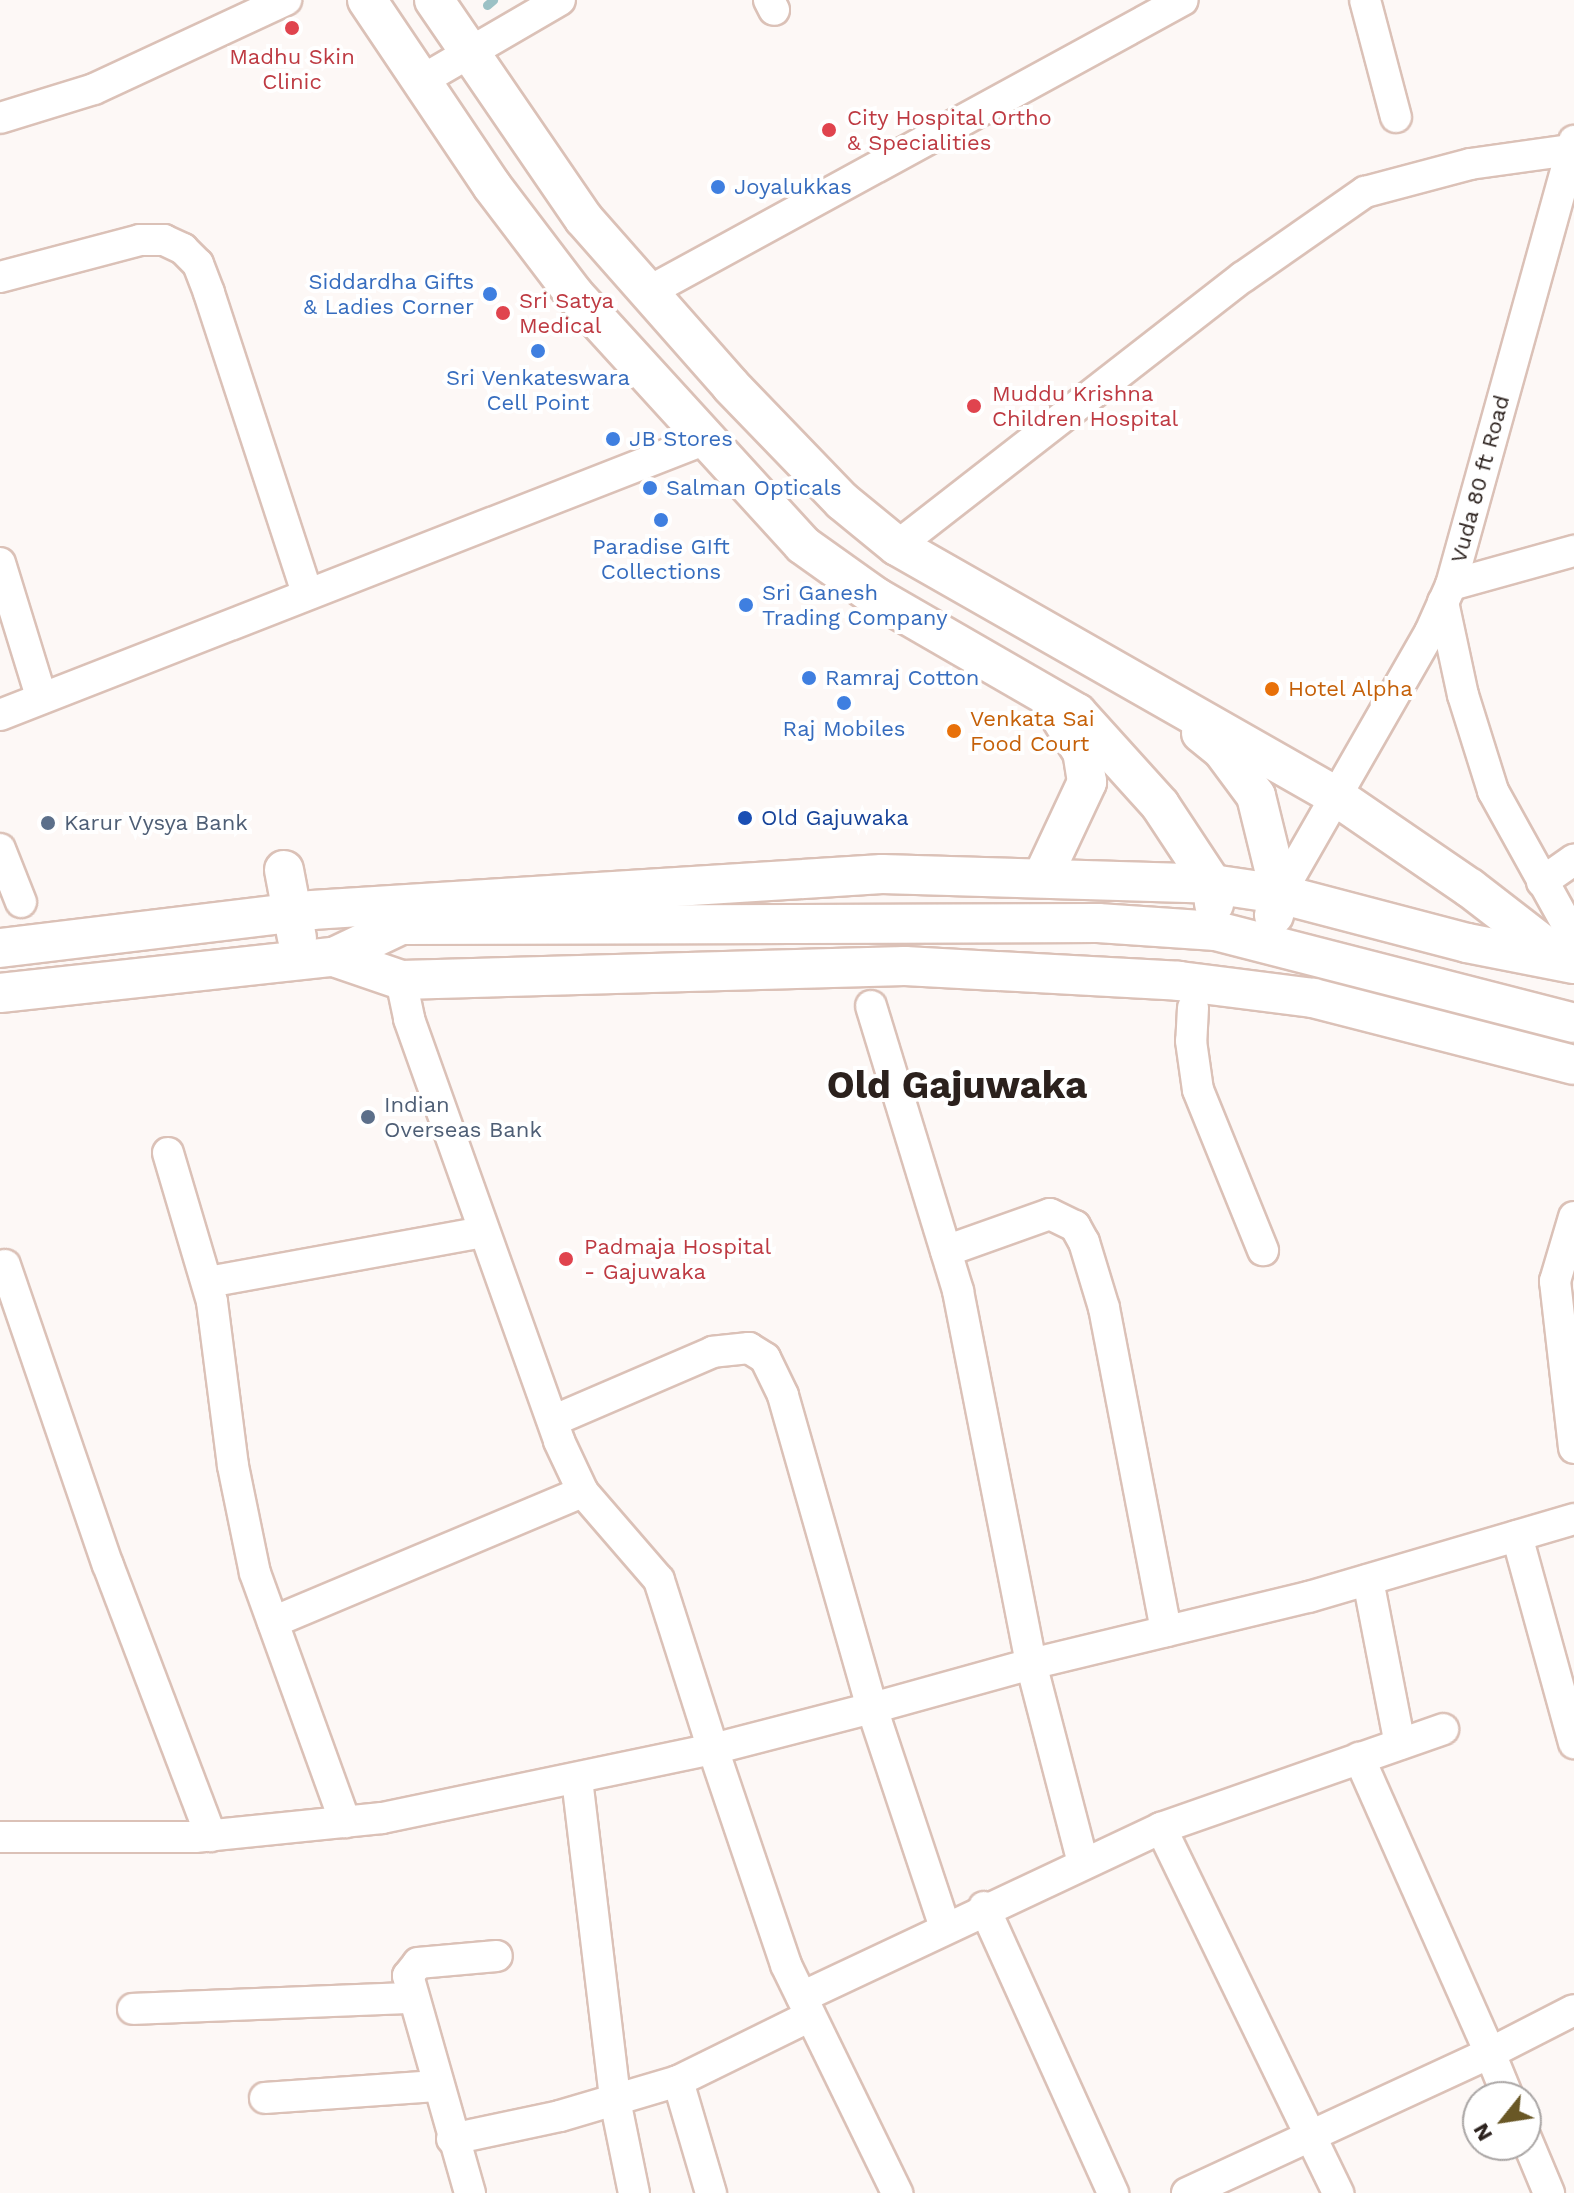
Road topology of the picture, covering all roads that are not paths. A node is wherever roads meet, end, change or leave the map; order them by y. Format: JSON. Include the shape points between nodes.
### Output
{"nodes":[{"id":1,"x":286,"y":0,"type":"edge"},
{"id":2,"x":367,"y":0,"type":"edge"},
{"id":3,"x":434,"y":0,"type":"edge"},
{"id":4,"x":560,"y":0,"type":"edge"},
{"id":5,"x":1183,"y":0,"type":"edge"},
{"id":6,"x":1365,"y":0,"type":"edge"},
{"id":7,"x":467,"y":50,"type":"junction"},
{"id":8,"x":419,"y":82,"type":"junction"},
{"id":9,"x":1396,"y":117,"type":"dead end"},
{"id":10,"x":0,"y":118,"type":"edge"},
{"id":11,"x":1573,"y":145,"type":"edge"},
{"id":12,"x":0,"y":277,"type":"edge"},
{"id":13,"x":648,"y":292,"type":"junction"},
{"id":14,"x":706,"y":439,"type":"junction"},
{"id":15,"x":897,"y":546,"type":"junction"},
{"id":16,"x":1574,"y":551,"type":"edge"},
{"id":17,"x":0,"y":563,"type":"edge"},
{"id":18,"x":307,"y":592,"type":"junction"},
{"id":19,"x":1447,"y":594,"type":"junction"},
{"id":20,"x":1042,"y":689,"type":"junction"},
{"id":21,"x":1155,"y":691,"type":"junction"},
{"id":22,"x":41,"y":696,"type":"junction"},
{"id":23,"x":0,"y":715,"type":"edge"},
{"id":24,"x":1334,"y":795,"type":"junction"},
{"id":25,"x":0,"y":849,"type":"edge"},
{"id":26,"x":1574,"y":860,"type":"edge"},
{"id":27,"x":284,"y":870,"type":"dead end"},
{"id":28,"x":1043,"y":876,"type":"junction"},
{"id":29,"x":1542,"y":882,"type":"junction"},
{"id":30,"x":1212,"y":884,"type":"junction"},
{"id":31,"x":1280,"y":894,"type":"junction"},
{"id":32,"x":21,"y":902,"type":"dead end"},
{"id":33,"x":292,"y":913,"type":"junction"},
{"id":34,"x":1216,"y":931,"type":"junction"},
{"id":35,"x":1266,"y":943,"type":"junction"},
{"id":36,"x":1477,"y":945,"type":"junction"},
{"id":37,"x":0,"y":948,"type":"edge"},
{"id":38,"x":1570,"y":954,"type":"edge"},
{"id":39,"x":318,"y":958,"type":"junction"},
{"id":40,"x":401,"y":980,"type":"junction"},
{"id":41,"x":0,"y":993,"type":"edge"},
{"id":42,"x":1460,"y":993,"type":"junction"},
{"id":43,"x":871,"y":1006,"type":"dead end"},
{"id":44,"x":1193,"y":1008,"type":"dead end"},
{"id":45,"x":1574,"y":1023,"type":"edge"},
{"id":46,"x":1574,"y":1065,"type":"edge"},
{"id":47,"x":168,"y":1153,"type":"dead end"},
{"id":48,"x":1574,"y":1217,"type":"edge"},
{"id":49,"x":484,"y":1232,"type":"junction"},
{"id":50,"x":1263,"y":1250,"type":"dead end"},
{"id":51,"x":946,"y":1251,"type":"junction"},
{"id":52,"x":5,"y":1265,"type":"dead end"},
{"id":53,"x":208,"y":1282,"type":"junction"},
{"id":54,"x":553,"y":1421,"type":"junction"},
{"id":55,"x":1574,"y":1448,"type":"edge"},
{"id":56,"x":583,"y":1492,"type":"junction"},
{"id":57,"x":1574,"y":1519,"type":"edge"},
{"id":58,"x":1517,"y":1536,"type":"junction"},
{"id":59,"x":1368,"y":1580,"type":"junction"},
{"id":60,"x":273,"y":1622,"type":"junction"},
{"id":61,"x":1166,"y":1631,"type":"junction"},
{"id":62,"x":1031,"y":1664,"type":"junction"},
{"id":63,"x":872,"y":1708,"type":"junction"},
{"id":64,"x":1443,"y":1729,"type":"dead end"},
{"id":65,"x":1574,"y":1743,"type":"edge"},
{"id":66,"x":1400,"y":1744,"type":"junction"},
{"id":67,"x":713,"y":1749,"type":"junction"},
{"id":68,"x":1359,"y":1758,"type":"junction"},
{"id":69,"x":577,"y":1779,"type":"junction"},
{"id":70,"x":345,"y":1822,"type":"junction"},
{"id":71,"x":1161,"y":1828,"type":"junction"},
{"id":72,"x":211,"y":1836,"type":"junction"},
{"id":73,"x":0,"y":1837,"type":"edge"},
{"id":74,"x":1083,"y":1863,"type":"junction"},
{"id":75,"x":984,"y":1907,"type":"junction"},
{"id":76,"x":945,"y":1927,"type":"junction"},
{"id":77,"x":497,"y":1956,"type":"dead end"},
{"id":78,"x":412,"y":1998,"type":"junction"},
{"id":79,"x":806,"y":2007,"type":"junction"},
{"id":80,"x":133,"y":2009,"type":"dead end"},
{"id":81,"x":1574,"y":2010,"type":"edge"},
{"id":82,"x":1490,"y":2053,"type":"junction"},
{"id":83,"x":678,"y":2081,"type":"junction"},
{"id":84,"x":1501,"y":2081,"type":"edge"},
{"id":85,"x":436,"y":2086,"type":"junction"},
{"id":86,"x":265,"y":2098,"type":"dead end"},
{"id":87,"x":615,"y":2100,"type":"junction"},
{"id":88,"x":1312,"y":2135,"type":"junction"},
{"id":89,"x":452,"y":2139,"type":"junction"},
{"id":90,"x":1536,"y":2161,"type":"edge"},
{"id":91,"x":470,"y":2193,"type":"edge"},
{"id":92,"x":634,"y":2193,"type":"edge"},
{"id":93,"x":711,"y":2193,"type":"edge"},
{"id":94,"x":897,"y":2193,"type":"edge"},
{"id":95,"x":1113,"y":2193,"type":"edge"},
{"id":96,"x":1187,"y":2193,"type":"edge"},
{"id":97,"x":1338,"y":2193,"type":"edge"},
{"id":98,"x":1549,"y":2193,"type":"edge"}],
"edges":[{"from":1,"to":10,"type":"street","via":[[94,89]]},
{"from":2,"to":8,"type":"main road"},
{"from":3,"to":7,"type":"main road"},
{"from":4,"to":7,"type":"street"},
{"from":5,"to":13,"type":"street"},
{"from":6,"to":9,"type":"street"},
{"from":7,"to":8,"type":"street"},
{"from":7,"to":13,"type":"main road","via":[[584,219]]},
{"from":8,"to":14,"type":"main road","via":[[574,294]]},
{"from":11,"to":15,"type":"street","via":[[1470,164],[1365,192],[1267,259]]},
{"from":11,"to":19,"type":"street","name":"Vuda 80 ft Road"},
{"from":12,"to":18,"type":"street","via":[[140,240],[164,240],[198,264]]},
{"from":13,"to":15,"type":"main road","via":[[842,501]]},
{"from":14,"to":18,"type":"street","via":[[631,473]]},
{"from":14,"to":20,"type":"main road","via":[[803,545],[837,571]]},
{"from":15,"to":21,"type":"main road"},
{"from":16,"to":19,"type":"street"},
{"from":17,"to":22,"type":"street"},
{"from":18,"to":22,"type":"street"},
{"from":19,"to":24,"type":"street","name":"Vuda 80 ft Road"},
{"from":19,"to":29,"type":"street","via":[[1463,695],[1493,791]]},
{"from":20,"to":28,"type":"main road","via":[[1082,752],[1087,782]]},
{"from":20,"to":30,"type":"main road","via":[[1077,713],[1127,763]]},
{"from":21,"to":24,"type":"main road"},
{"from":21,"to":31,"type":"main road","via":[[1243,775],[1266,825]]},
{"from":22,"to":23,"type":"street"},
{"from":24,"to":31,"type":"street","name":"Vuda 80 ft Road"},
{"from":24,"to":38,"type":"main road"},
{"from":25,"to":32,"type":"street"},
{"from":26,"to":29,"type":"street"},
{"from":27,"to":33,"type":"main road"},
{"from":28,"to":30,"type":"main road"},
{"from":28,"to":33,"type":"main road","via":[[852,876]]},
{"from":29,"to":38,"type":"street"},
{"from":30,"to":31,"type":"main road"},
{"from":30,"to":34,"type":"main road"},
{"from":31,"to":35,"type":"main road"},
{"from":31,"to":36,"type":"main road"},
{"from":33,"to":37,"type":"main road"},
{"from":33,"to":39,"type":"main road"},
{"from":34,"to":35,"type":"main road"},
{"from":34,"to":39,"type":"main road","via":[[1098,923],[401,925]]},
{"from":35,"to":42,"type":"main road"},
{"from":36,"to":38,"type":"main road"},
{"from":36,"to":42,"type":"main road"},
{"from":39,"to":40,"type":"main road"},
{"from":39,"to":41,"type":"main road"},
{"from":40,"to":46,"type":"main road","via":[[905,966],[1179,981],[1313,998]]},
{"from":40,"to":49,"type":"street","via":[[409,1019]]},
{"from":42,"to":45,"type":"main road"},
{"from":43,"to":51,"type":"street"},
{"from":44,"to":50,"type":"street","via":[[1191,1041],[1198,1090]]},
{"from":47,"to":53,"type":"street"},
{"from":48,"to":55,"type":"street","via":[[1555,1281]]},
{"from":49,"to":53,"type":"street"},
{"from":49,"to":54,"type":"street"},
{"from":51,"to":61,"type":"street","via":[[1050,1214],[1075,1226],[1095,1269],[1104,1308]]},
{"from":51,"to":62,"type":"street"},
{"from":52,"to":72,"type":"street","via":[[108,1565]]},
{"from":53,"to":60,"type":"street","via":[[242,1521]]},
{"from":54,"to":56,"type":"street"},
{"from":54,"to":63,"type":"street","via":[[713,1352],[749,1348],[765,1358],[783,1395]]},
{"from":56,"to":60,"type":"street"},
{"from":56,"to":67,"type":"street","via":[[659,1580]]},
{"from":57,"to":58,"type":"street"},
{"from":58,"to":59,"type":"street"},
{"from":58,"to":65,"type":"street"},
{"from":59,"to":61,"type":"street"},
{"from":59,"to":66,"type":"street"},
{"from":60,"to":70,"type":"street"},
{"from":61,"to":62,"type":"street"},
{"from":62,"to":63,"type":"street"},
{"from":62,"to":74,"type":"street"},
{"from":63,"to":67,"type":"street"},
{"from":63,"to":76,"type":"street"},
{"from":64,"to":66,"type":"street"},
{"from":66,"to":68,"type":"street"},
{"from":67,"to":69,"type":"street"},
{"from":67,"to":79,"type":"street","via":[[765,1908]]},
{"from":68,"to":71,"type":"street"},
{"from":68,"to":82,"type":"street"},
{"from":69,"to":70,"type":"street"},
{"from":69,"to":87,"type":"street"},
{"from":70,"to":72,"type":"street"},
{"from":71,"to":74,"type":"street"},
{"from":71,"to":88,"type":"street"},
{"from":72,"to":73,"type":"street"},
{"from":74,"to":75,"type":"street"},
{"from":75,"to":76,"type":"street"},
{"from":75,"to":95,"type":"street"},
{"from":76,"to":79,"type":"street"},
{"from":77,"to":78,"type":"street","via":[[412,1966]]},
{"from":78,"to":80,"type":"street"},
{"from":78,"to":85,"type":"street"},
{"from":79,"to":83,"type":"street"},
{"from":79,"to":94,"type":"street"},
{"from":81,"to":82,"type":"street"},
{"from":82,"to":84,"type":"street"},
{"from":82,"to":88,"type":"street"},
{"from":83,"to":87,"type":"street"},
{"from":83,"to":93,"type":"street"},
{"from":85,"to":86,"type":"street"},
{"from":85,"to":89,"type":"street"},
{"from":87,"to":89,"type":"street"},
{"from":87,"to":92,"type":"street"},
{"from":88,"to":96,"type":"street"},
{"from":88,"to":97,"type":"street"},
{"from":89,"to":91,"type":"street"},
{"from":90,"to":98,"type":"street"}]}
